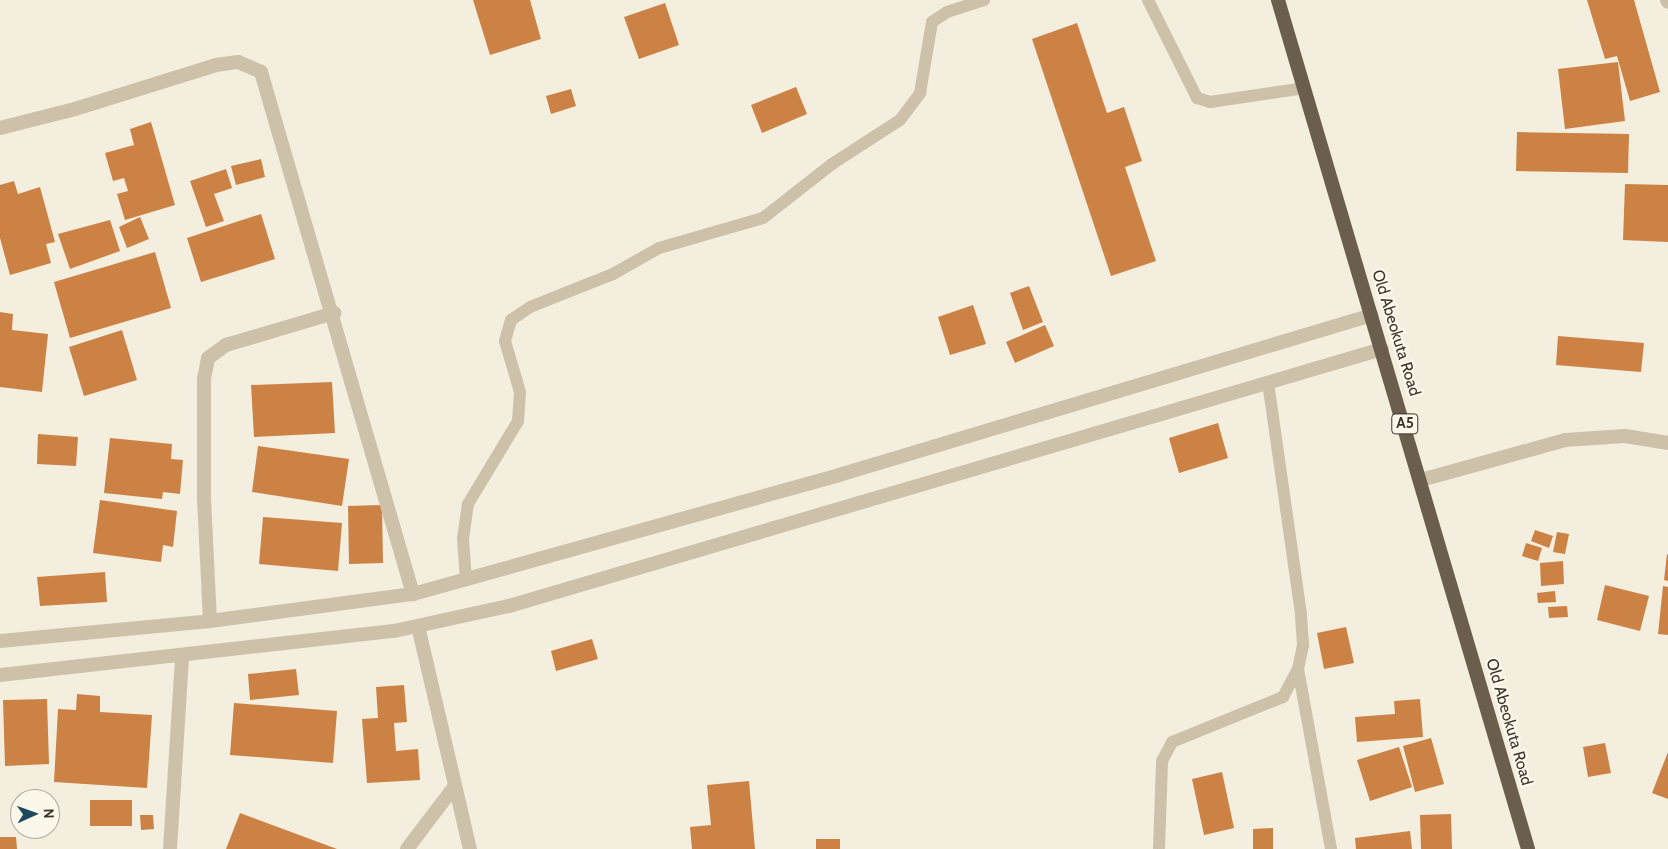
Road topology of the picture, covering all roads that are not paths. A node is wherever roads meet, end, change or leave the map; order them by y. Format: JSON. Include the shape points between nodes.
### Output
{"nodes":[{"id":1,"x":984,"y":0,"type":"edge"},
{"id":2,"x":1148,"y":0,"type":"edge"},
{"id":3,"x":1278,"y":0,"type":"edge"},
{"id":4,"x":1304,"y":88,"type":"junction"},
{"id":5,"x":0,"y":128,"type":"edge"},
{"id":6,"x":334,"y":313,"type":"junction"},
{"id":7,"x":1372,"y":315,"type":"junction"},
{"id":8,"x":1382,"y":349,"type":"junction"},
{"id":9,"x":1268,"y":382,"type":"junction"},
{"id":10,"x":1668,"y":443,"type":"edge"},
{"id":11,"x":1421,"y":480,"type":"junction"},
{"id":12,"x":466,"y":580,"type":"junction"},
{"id":13,"x":413,"y":594,"type":"junction"},
{"id":14,"x":210,"y":621,"type":"junction"},
{"id":15,"x":418,"y":626,"type":"junction"},
{"id":16,"x":0,"y":641,"type":"edge"},
{"id":17,"x":182,"y":658,"type":"junction"},
{"id":18,"x":1298,"y":670,"type":"junction"},
{"id":19,"x":0,"y":675,"type":"edge"},
{"id":20,"x":454,"y":787,"type":"junction"},
{"id":21,"x":170,"y":849,"type":"edge"},
{"id":22,"x":407,"y":849,"type":"edge"},
{"id":23,"x":470,"y":849,"type":"edge"},
{"id":24,"x":1159,"y":849,"type":"edge"},
{"id":25,"x":1331,"y":849,"type":"edge"},
{"id":26,"x":1528,"y":849,"type":"edge"}],
"edges":[{"from":1,"to":12,"type":"lane","via":[[947,12],[932,22],[920,93],[900,120],[832,164],[763,218],[659,248],[613,274],[530,307],[511,320],[505,341],[520,392],[518,421],[468,504],[464,539]]},
{"from":2,"to":4,"type":"lane","via":[[1197,98],[1210,102]]},
{"from":3,"to":4,"type":"highway","name":"Old Abeokuta Road","number":"A5"},
{"from":4,"to":7,"type":"highway","name":"Old Abeokuta Road","number":"A5"},
{"from":5,"to":6,"type":"street","via":[[76,109],[216,64],[250,65],[261,72]]},
{"from":6,"to":13,"type":"street"},
{"from":6,"to":14,"type":"street","via":[[226,344],[208,358],[204,380],[204,500]]},
{"from":7,"to":8,"type":"highway","name":"Old Abeokuta Road","number":"A5"},
{"from":7,"to":12,"type":"street"},
{"from":8,"to":9,"type":"street"},
{"from":8,"to":11,"type":"highway","name":"Old Abeokuta Road","number":"A5"},
{"from":9,"to":15,"type":"street","via":[[509,606]]},
{"from":9,"to":18,"type":"lane","via":[[1301,614],[1303,645]]},
{"from":10,"to":11,"type":"street","via":[[1625,436],[1565,440]]},
{"from":11,"to":26,"type":"highway","name":"Old Abeokuta Road","number":"A5"},
{"from":12,"to":13,"type":"street"},
{"from":13,"to":14,"type":"street"},
{"from":14,"to":16,"type":"street"},
{"from":15,"to":17,"type":"street"},
{"from":15,"to":20,"type":"street"},
{"from":17,"to":19,"type":"street"},
{"from":17,"to":21,"type":"street"},
{"from":18,"to":24,"type":"lane","via":[[1283,697],[1172,742],[1162,761]]},
{"from":18,"to":25,"type":"lane"},
{"from":20,"to":22,"type":"street"},
{"from":20,"to":23,"type":"street"}]}
